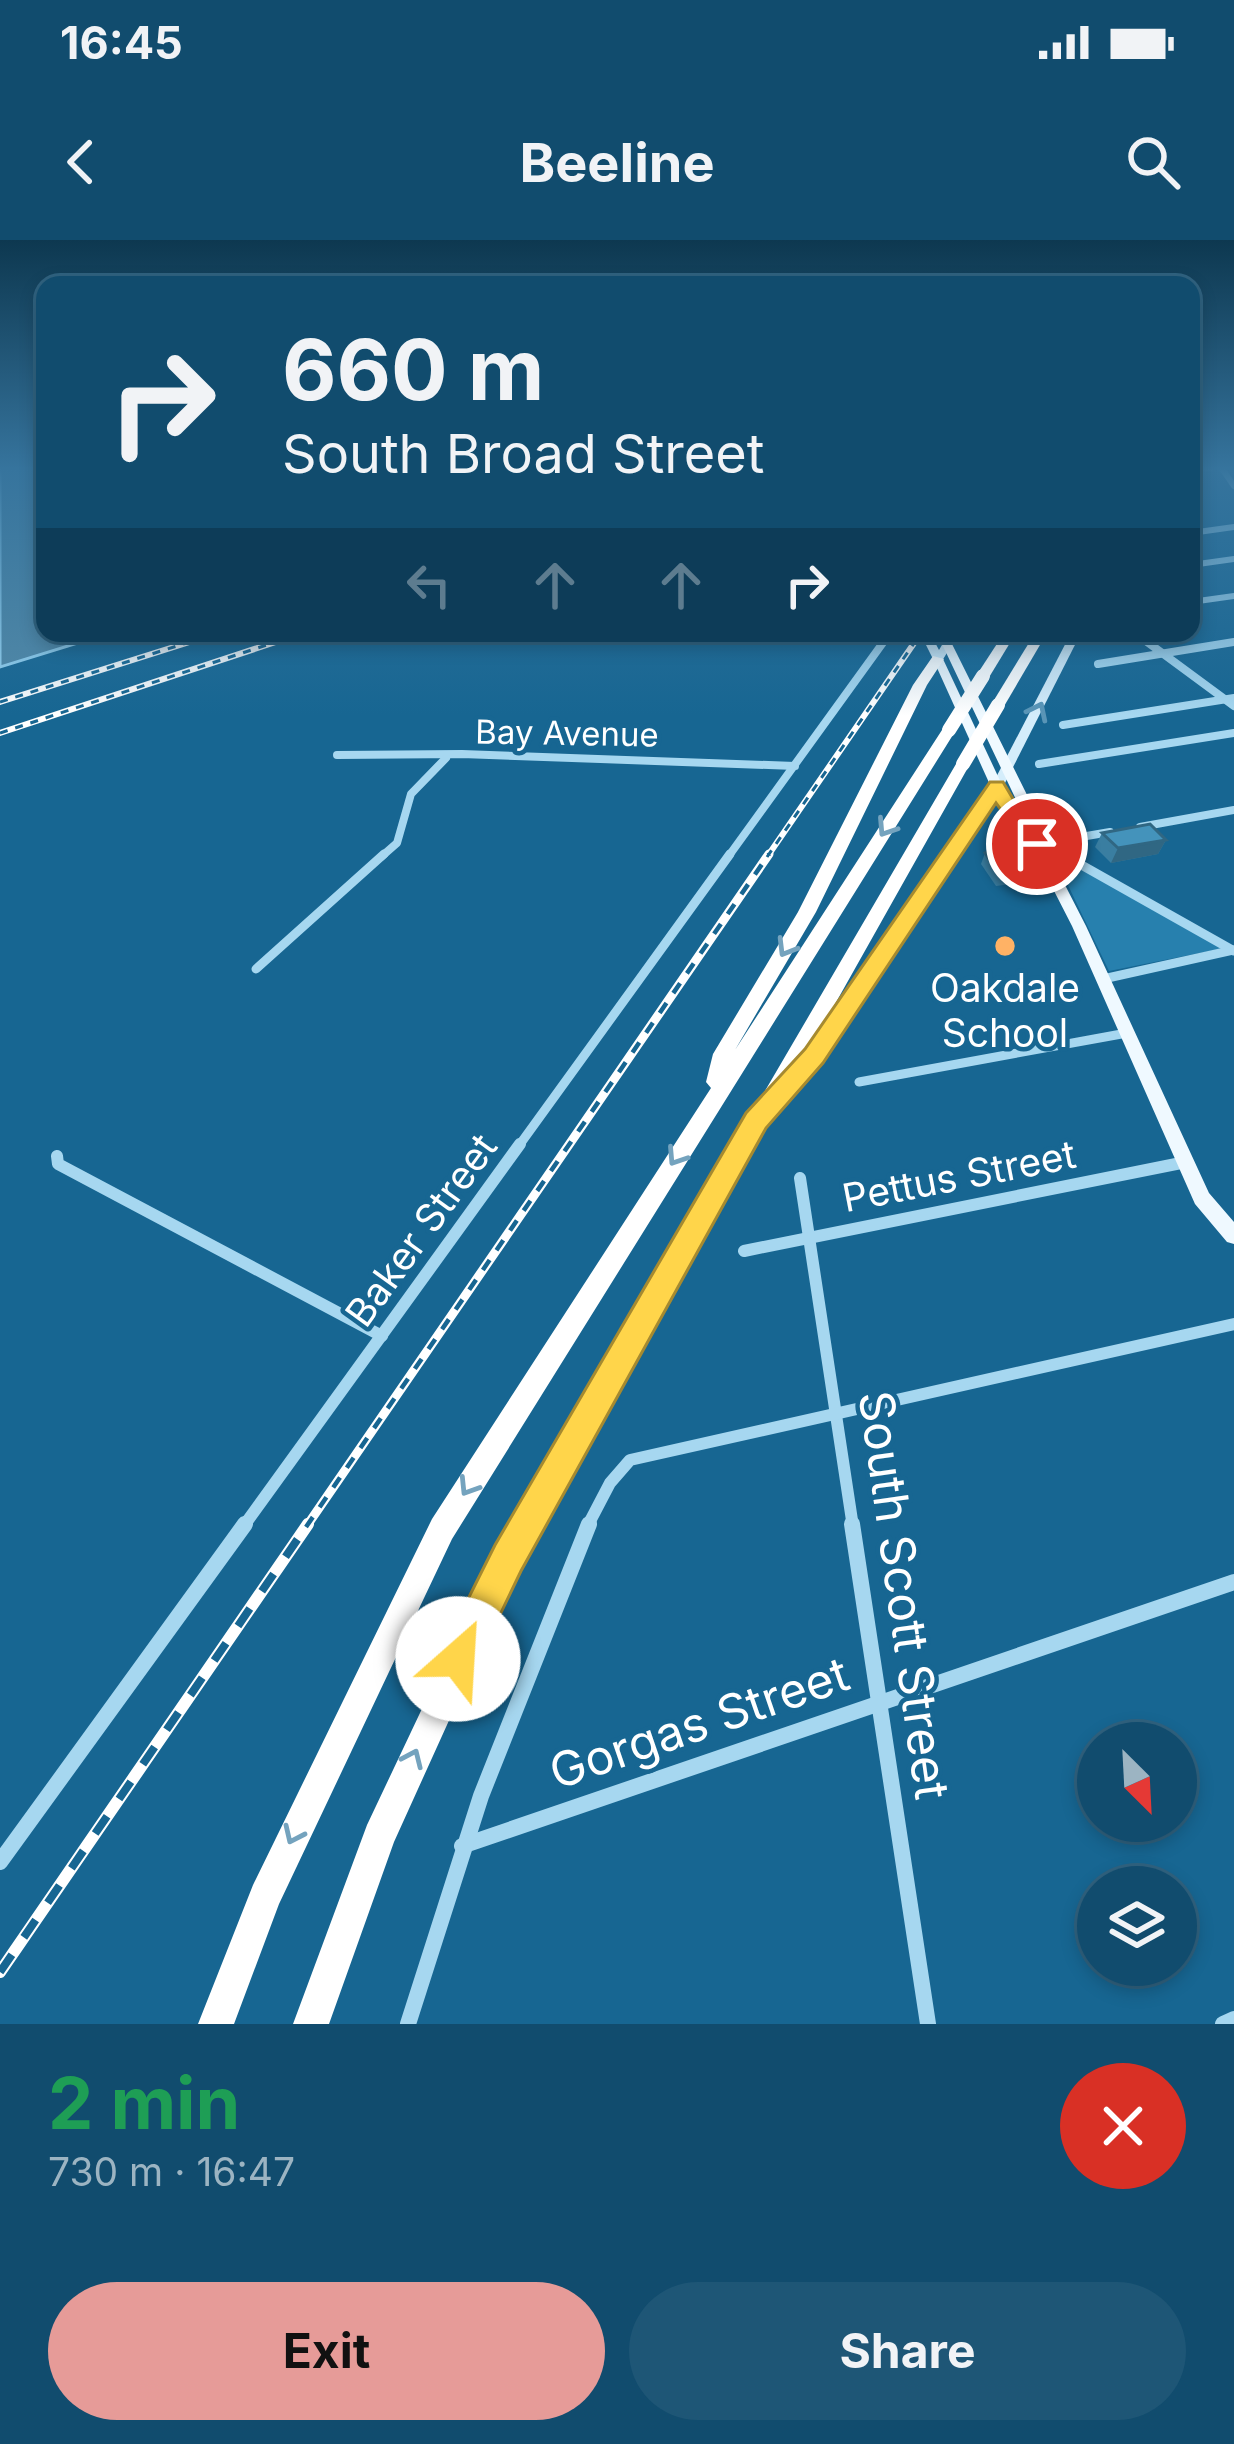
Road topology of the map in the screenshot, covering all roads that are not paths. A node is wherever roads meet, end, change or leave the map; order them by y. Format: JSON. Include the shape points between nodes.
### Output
{"nodes":[{"id":1,"x":1234,"y":559,"type":"edge"},
{"id":2,"x":1200,"y":564,"type":"edge"},
{"id":3,"x":1234,"y":596,"type":"edge"},
{"id":4,"x":1200,"y":601,"type":"edge"},
{"id":5,"x":884,"y":642,"type":"edge"},
{"id":6,"x":945,"y":642,"type":"edge"},
{"id":7,"x":1004,"y":642,"type":"edge"},
{"id":8,"x":1036,"y":642,"type":"edge"},
{"id":9,"x":1071,"y":642,"type":"edge"},
{"id":10,"x":1147,"y":642,"type":"edge"},
{"id":11,"x":1234,"y":642,"type":"edge"},
{"id":12,"x":1162,"y":653,"type":"junction"},
{"id":13,"x":1098,"y":664,"type":"dead end"},
{"id":14,"x":1231,"y":701,"type":"edge"},
{"id":15,"x":1063,"y":725,"type":"dead end"},
{"id":16,"x":1234,"y":734,"type":"edge"},
{"id":17,"x":337,"y":755,"type":"dead end"},
{"id":18,"x":447,"y":758,"type":"junction"},
{"id":19,"x":1039,"y":764,"type":"dead end"},
{"id":20,"x":796,"y":766,"type":"junction"},
{"id":21,"x":1007,"y":769,"type":"junction"},
{"id":22,"x":997,"y":787,"type":"junction"},
{"id":23,"x":1233,"y":811,"type":"edge"},
{"id":24,"x":1037,"y":844,"type":"junction"},
{"id":25,"x":1234,"y":950,"type":"edge"},
{"id":26,"x":256,"y":969,"type":"dead end"},
{"id":27,"x":1103,"y":979,"type":"junction"},
{"id":28,"x":1127,"y":1033,"type":"junction"},
{"id":29,"x":860,"y":1082,"type":"dead end"},
{"id":30,"x":712,"y":1101,"type":"junction"},
{"id":31,"x":756,"y":1121,"type":"junction"},
{"id":32,"x":57,"y":1156,"type":"dead end"},
{"id":33,"x":1186,"y":1162,"type":"junction"},
{"id":34,"x":800,"y":1178,"type":"dead end"},
{"id":35,"x":810,"y":1236,"type":"junction"},
{"id":36,"x":1234,"y":1237,"type":"edge"},
{"id":37,"x":744,"y":1251,"type":"dead end"},
{"id":38,"x":1234,"y":1324,"type":"edge"},
{"id":39,"x":382,"y":1336,"type":"junction"},
{"id":40,"x":838,"y":1414,"type":"junction"},
{"id":41,"x":1234,"y":1582,"type":"edge"},
{"id":42,"x":880,"y":1701,"type":"junction"},
{"id":43,"x":462,"y":1846,"type":"junction"},
{"id":44,"x":0,"y":1862,"type":"edge"},
{"id":45,"x":1234,"y":2019,"type":"edge"},
{"id":46,"x":216,"y":2024,"type":"edge"},
{"id":47,"x":311,"y":2024,"type":"edge"},
{"id":48,"x":408,"y":2024,"type":"edge"},
{"id":49,"x":928,"y":2024,"type":"edge"},
{"id":50,"x":1223,"y":2024,"type":"edge"}],
"edges":[{"from":1,"to":2,"type":"street"},
{"from":3,"to":4,"type":"street"},
{"from":5,"to":20,"type":"street","name":"Baker Street"},
{"from":6,"to":21,"type":"main road"},
{"from":6,"to":22,"type":"main road"},
{"from":6,"to":30,"type":"highway","one_way":true,"via":[[807,912],[723,1054]]},
{"from":7,"to":30,"type":"highway","one_way":true,"bridge":true},
{"from":8,"to":31,"type":"highway","bridge":true},
{"from":21,"to":9,"type":"main road","one_way":true},
{"from":10,"to":12,"type":"street"},
{"from":11,"to":12,"type":"street"},
{"from":12,"to":13,"type":"street"},
{"from":12,"to":14,"type":"street"},
{"from":14,"to":15,"type":"street"},
{"from":16,"to":19,"type":"street"},
{"from":17,"to":18,"type":"street","name":"Bay Avenue"},
{"from":18,"to":20,"type":"street","name":"Bay Avenue"},
{"from":18,"to":26,"type":"street","via":[[411,794],[397,843]]},
{"from":20,"to":39,"type":"street","name":"Baker Street"},
{"from":21,"to":22,"type":"main road"},
{"from":21,"to":24,"type":"main road"},
{"from":22,"to":24,"type":"main road"},
{"from":22,"to":31,"type":"highway","via":[[814,1056]]},
{"from":23,"to":24,"type":"street"},
{"from":24,"to":25,"type":"street"},
{"from":24,"to":27,"type":"main road"},
{"from":25,"to":27,"type":"street"},
{"from":27,"to":28,"type":"main road"},
{"from":28,"to":29,"type":"street"},
{"from":28,"to":33,"type":"main road"},
{"from":30,"to":46,"type":"highway","one_way":true,"via":[[442,1529],[293,1836]]},
{"from":47,"to":31,"type":"highway","one_way":true,"via":[[379,1837],[498,1577]]},
{"from":32,"to":39,"type":"street","via":[[58,1164]]},
{"from":33,"to":35,"type":"street","name":"Pettus Street"},
{"from":33,"to":36,"type":"main road"},
{"from":34,"to":35,"type":"street","name":"South Scott Street"},
{"from":35,"to":37,"type":"street","name":"Pettus Street"},
{"from":35,"to":40,"type":"street","name":"South Scott Street"},
{"from":38,"to":40,"type":"street"},
{"from":39,"to":44,"type":"street","name":"Baker Street"},
{"from":40,"to":42,"type":"street","name":"South Scott Street"},
{"from":40,"to":43,"type":"street","via":[[629,1460],[619,1469],[520,1685]]},
{"from":41,"to":42,"type":"street","name":"Gorgas Street"},
{"from":42,"to":43,"type":"street","name":"Gorgas Street"},
{"from":42,"to":49,"type":"street","name":"South Scott Street"},
{"from":43,"to":48,"type":"street"},
{"from":45,"to":50,"type":"street"}]}
